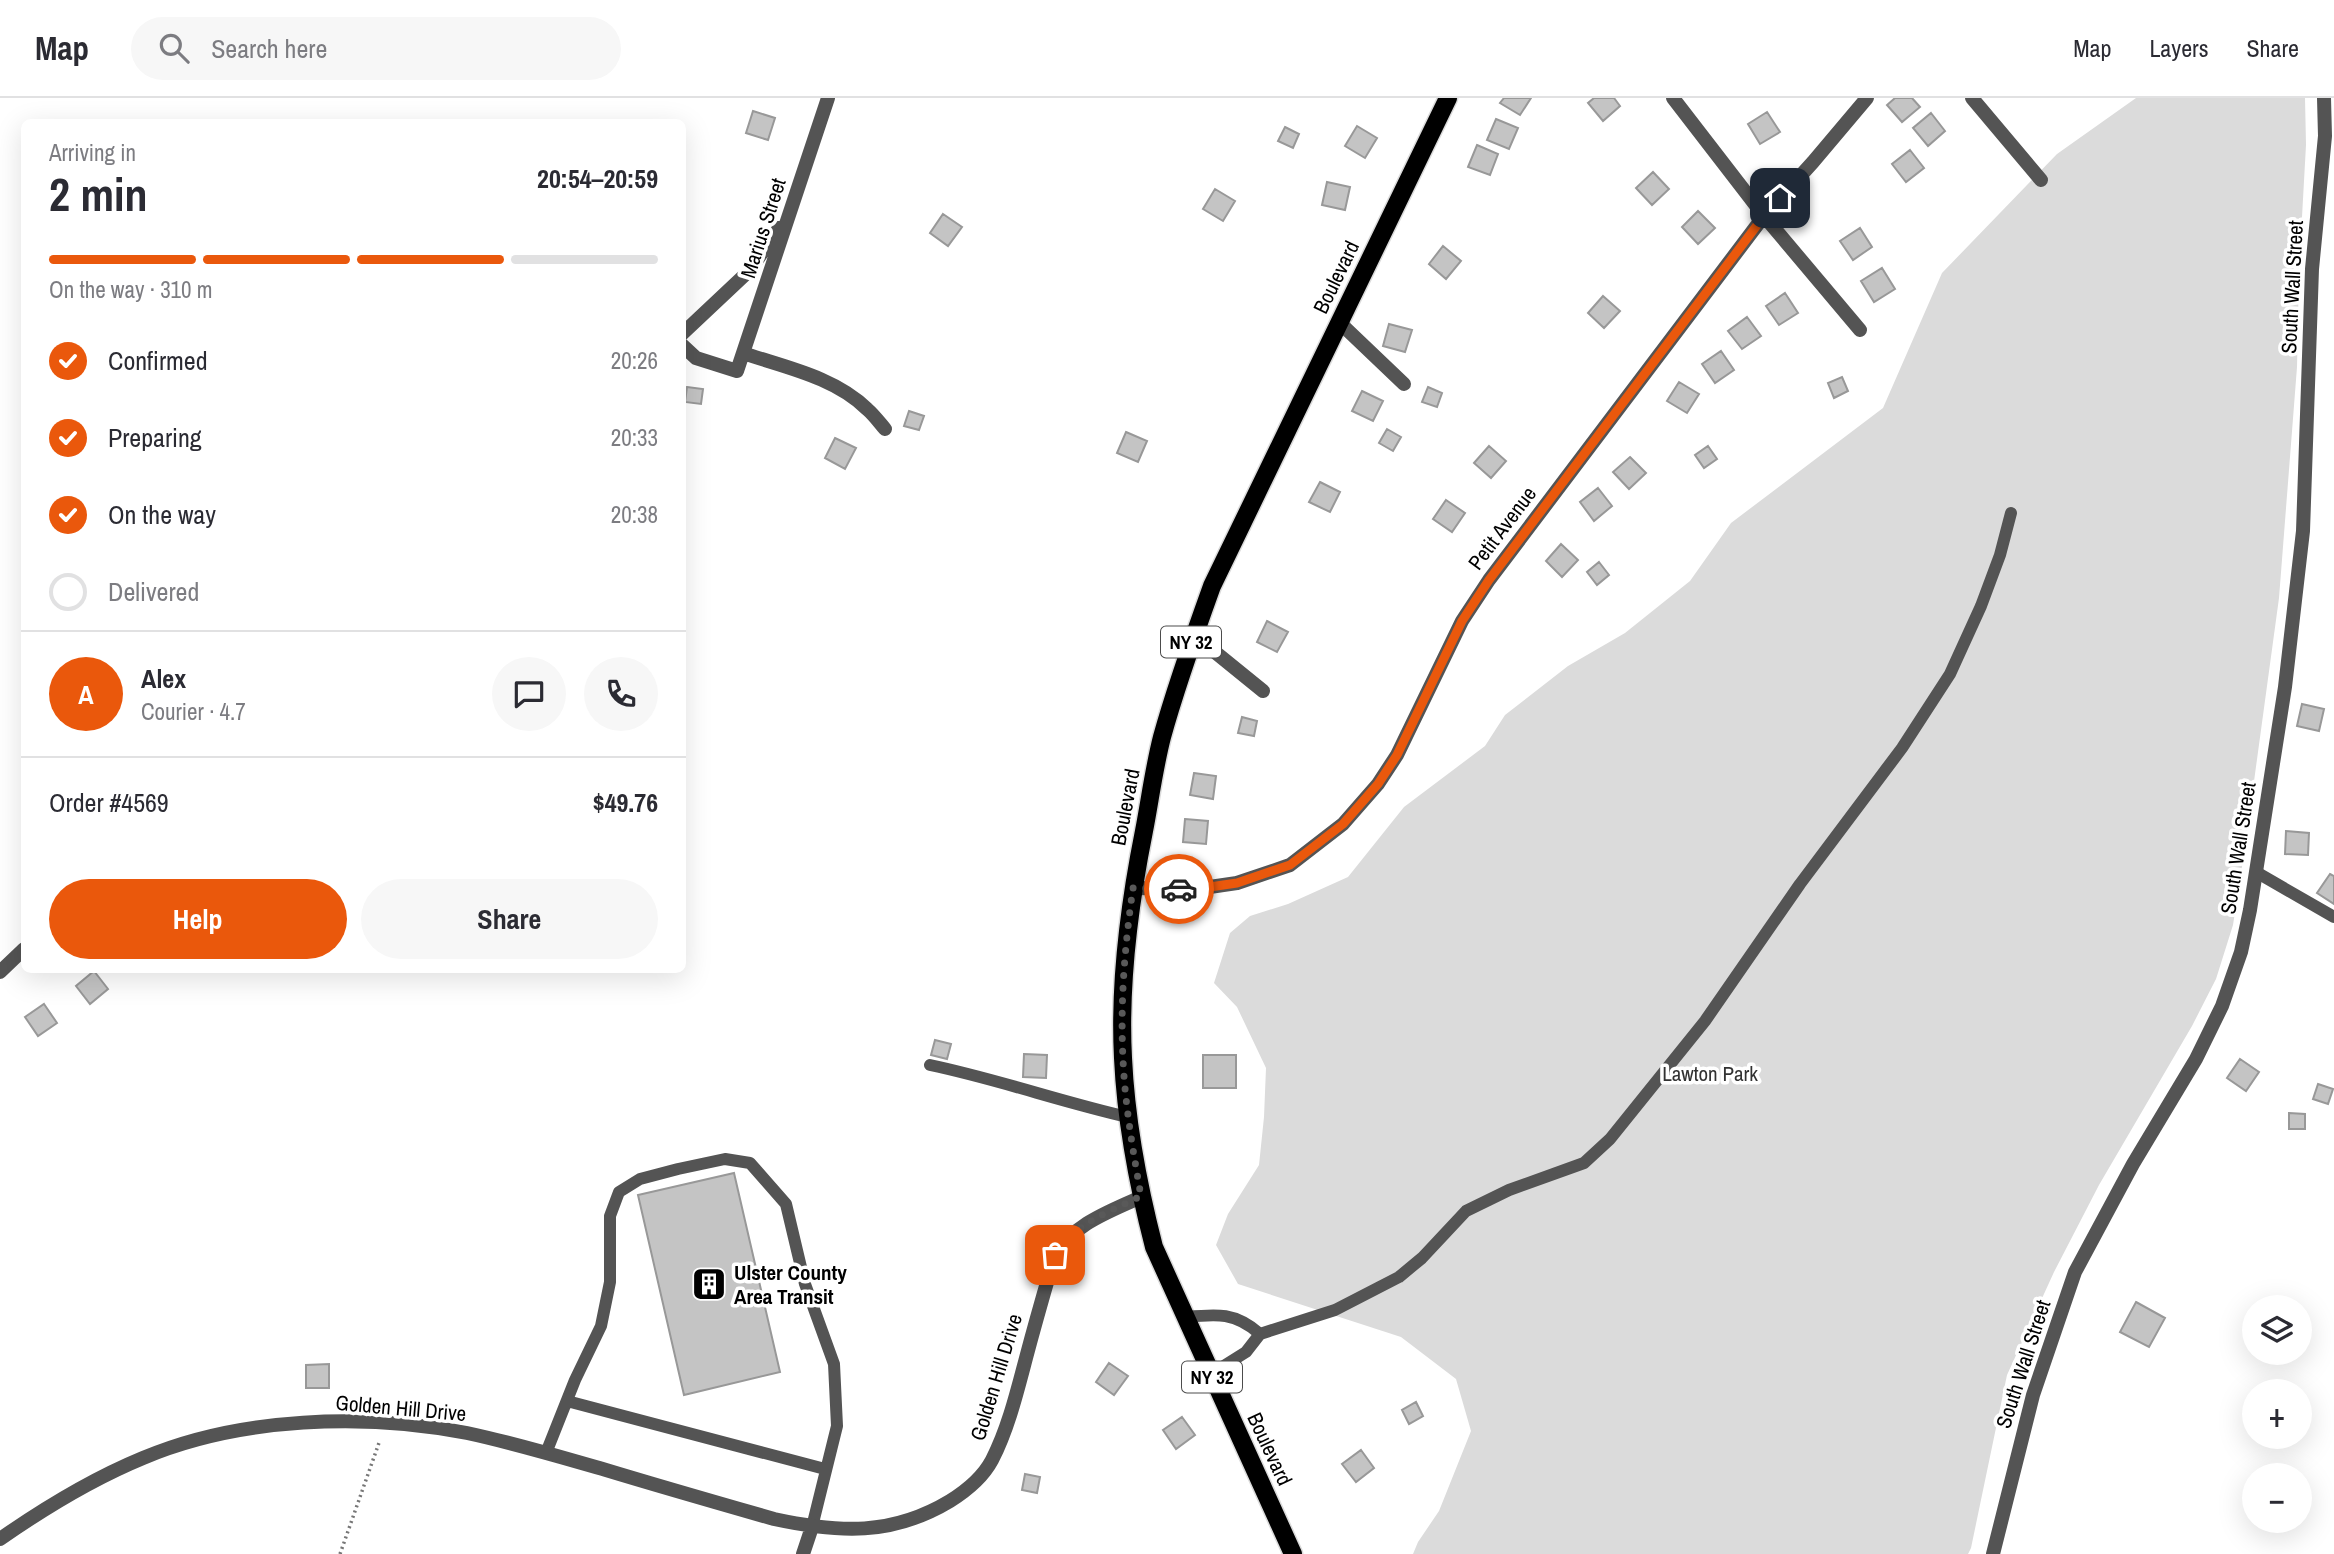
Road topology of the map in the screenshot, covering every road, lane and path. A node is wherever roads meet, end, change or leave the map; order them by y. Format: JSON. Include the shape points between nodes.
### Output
{"nodes":[{"id":1,"x":828,"y":98,"type":"edge"},
{"id":2,"x":1448,"y":98,"type":"edge"},
{"id":3,"x":1673,"y":98,"type":"edge"},
{"id":4,"x":1867,"y":98,"type":"edge"},
{"id":5,"x":1972,"y":98,"type":"edge"},
{"id":6,"x":2324,"y":98,"type":"edge"},
{"id":7,"x":2041,"y":180,"type":"dead end"},
{"id":8,"x":793,"y":202,"type":"junction"},
{"id":9,"x":1764,"y":216,"type":"junction"},
{"id":10,"x":1339,"y":323,"type":"junction"},
{"id":11,"x":686,"y":330,"type":"edge"},
{"id":12,"x":1860,"y":330,"type":"dead end"},
{"id":13,"x":686,"y":349,"type":"edge"},
{"id":14,"x":743,"y":353,"type":"junction"},
{"id":15,"x":1404,"y":384,"type":"dead end"},
{"id":16,"x":885,"y":429,"type":"dead end"},
{"id":17,"x":2011,"y":513,"type":"dead end"},
{"id":18,"x":1194,"y":635,"type":"junction"},
{"id":19,"x":1263,"y":691,"type":"dead end"},
{"id":20,"x":2256,"y":872,"type":"junction"},
{"id":21,"x":1133,"y":888,"type":"junction"},
{"id":22,"x":2334,"y":917,"type":"edge"},
{"id":23,"x":21,"y":952,"type":"edge"},
{"id":24,"x":0,"y":972,"type":"edge"},
{"id":25,"x":930,"y":1065,"type":"dead end"},
{"id":26,"x":1128,"y":1117,"type":"junction"},
{"id":27,"x":1141,"y":1196,"type":"junction"},
{"id":28,"x":1186,"y":1318,"type":"junction"},
{"id":29,"x":1260,"y":1334,"type":"junction"},
{"id":30,"x":1211,"y":1374,"type":"junction"},
{"id":31,"x":567,"y":1401,"type":"junction"},
{"id":32,"x":381,"y":1435,"type":"dead end"},
{"id":33,"x":546,"y":1452,"type":"junction"},
{"id":34,"x":825,"y":1469,"type":"junction"},
{"id":35,"x":813,"y":1527,"type":"junction"},
{"id":36,"x":0,"y":1539,"type":"edge"},
{"id":37,"x":340,"y":1554,"type":"edge"},
{"id":38,"x":803,"y":1554,"type":"edge"},
{"id":39,"x":1293,"y":1554,"type":"edge"},
{"id":40,"x":1993,"y":1554,"type":"edge"}],
"edges":[{"from":1,"to":8,"type":"street","name":"Marius Street"},
{"from":2,"to":10,"type":"main road","name":"Boulevard","number":"NY 32"},
{"from":3,"to":9,"type":"street"},
{"from":4,"to":9,"type":"street","name":"Petit Avenue"},
{"from":5,"to":7,"type":"street"},
{"from":6,"to":20,"type":"street","name":"South Wall Street","via":[[2302,531],[2285,687]]},
{"from":8,"to":11,"type":"street","via":[[750,270]]},
{"from":8,"to":14,"type":"street","name":"Marius Street"},
{"from":9,"to":12,"type":"street"},
{"from":9,"to":21,"type":"street","name":"Petit Avenue","via":[[1489,580],[1462,621],[1397,755],[1343,824],[1290,865],[1237,883],[1196,889]]},
{"from":10,"to":15,"type":"street"},
{"from":10,"to":18,"type":"main road","name":"Boulevard","number":"NY 32","via":[[1212,586]]},
{"from":13,"to":14,"type":"street","name":"Marius Street","via":[[696,358],[737,371]]},
{"from":14,"to":16,"type":"street","via":[[837,388],[866,407]]},
{"from":17,"to":29,"type":"lane","via":[[2000,555],[1950,674],[1704,1021],[1610,1139],[1584,1163],[1466,1211],[1399,1277],[1335,1310]]},
{"from":18,"to":19,"type":"street"},
{"from":18,"to":21,"type":"main road","name":"Boulevard","number":"NY 32","via":[[1162,738]]},
{"from":20,"to":22,"type":"lane"},
{"from":20,"to":40,"type":"street","name":"South Wall Street","via":[[2241,952],[2222,1006],[2076,1272],[2033,1395]]},
{"from":21,"to":26,"type":"main road","name":"Boulevard","number":"NY 32","via":[[1124,953],[1122,1057]]},
{"from":23,"to":24,"type":"street"},
{"from":25,"to":26,"type":"lane"},
{"from":26,"to":27,"type":"main road","name":"Boulevard","number":"NY 32"},
{"from":27,"to":28,"type":"main road","name":"Boulevard","number":"NY 32","via":[[1154,1247]]},
{"from":27,"to":35,"type":"street","name":"Golden Hill Drive","via":[[1084,1224],[1059,1248],[991,1462],[965,1491],[917,1518],[893,1525],[861,1530]]},
{"from":28,"to":29,"type":"lane","via":[[1218,1314],[1245,1321]]},
{"from":28,"to":30,"type":"main road","name":"Boulevard","number":"NY 32"},
{"from":29,"to":30,"type":"lane","via":[[1246,1352]]},
{"from":30,"to":39,"type":"main road","name":"Boulevard","number":"NY 32"},
{"from":31,"to":33,"type":"lane"},
{"from":31,"to":34,"type":"lane"},
{"from":31,"to":34,"type":"lane","via":[[601,1326],[610,1282],[610,1216],[620,1192],[640,1179],[678,1169],[725,1160],[751,1163],[786,1204],[805,1284],[834,1364],[836,1426]]},
{"from":32,"to":37,"type":"path"},
{"from":33,"to":35,"type":"street","name":"Golden Hill Drive"},
{"from":33,"to":36,"type":"street","name":"Golden Hill Drive","via":[[466,1433],[400,1424],[342,1421],[254,1428],[145,1457],[90,1482]]},
{"from":34,"to":35,"type":"lane"},
{"from":35,"to":38,"type":"street"}]}
